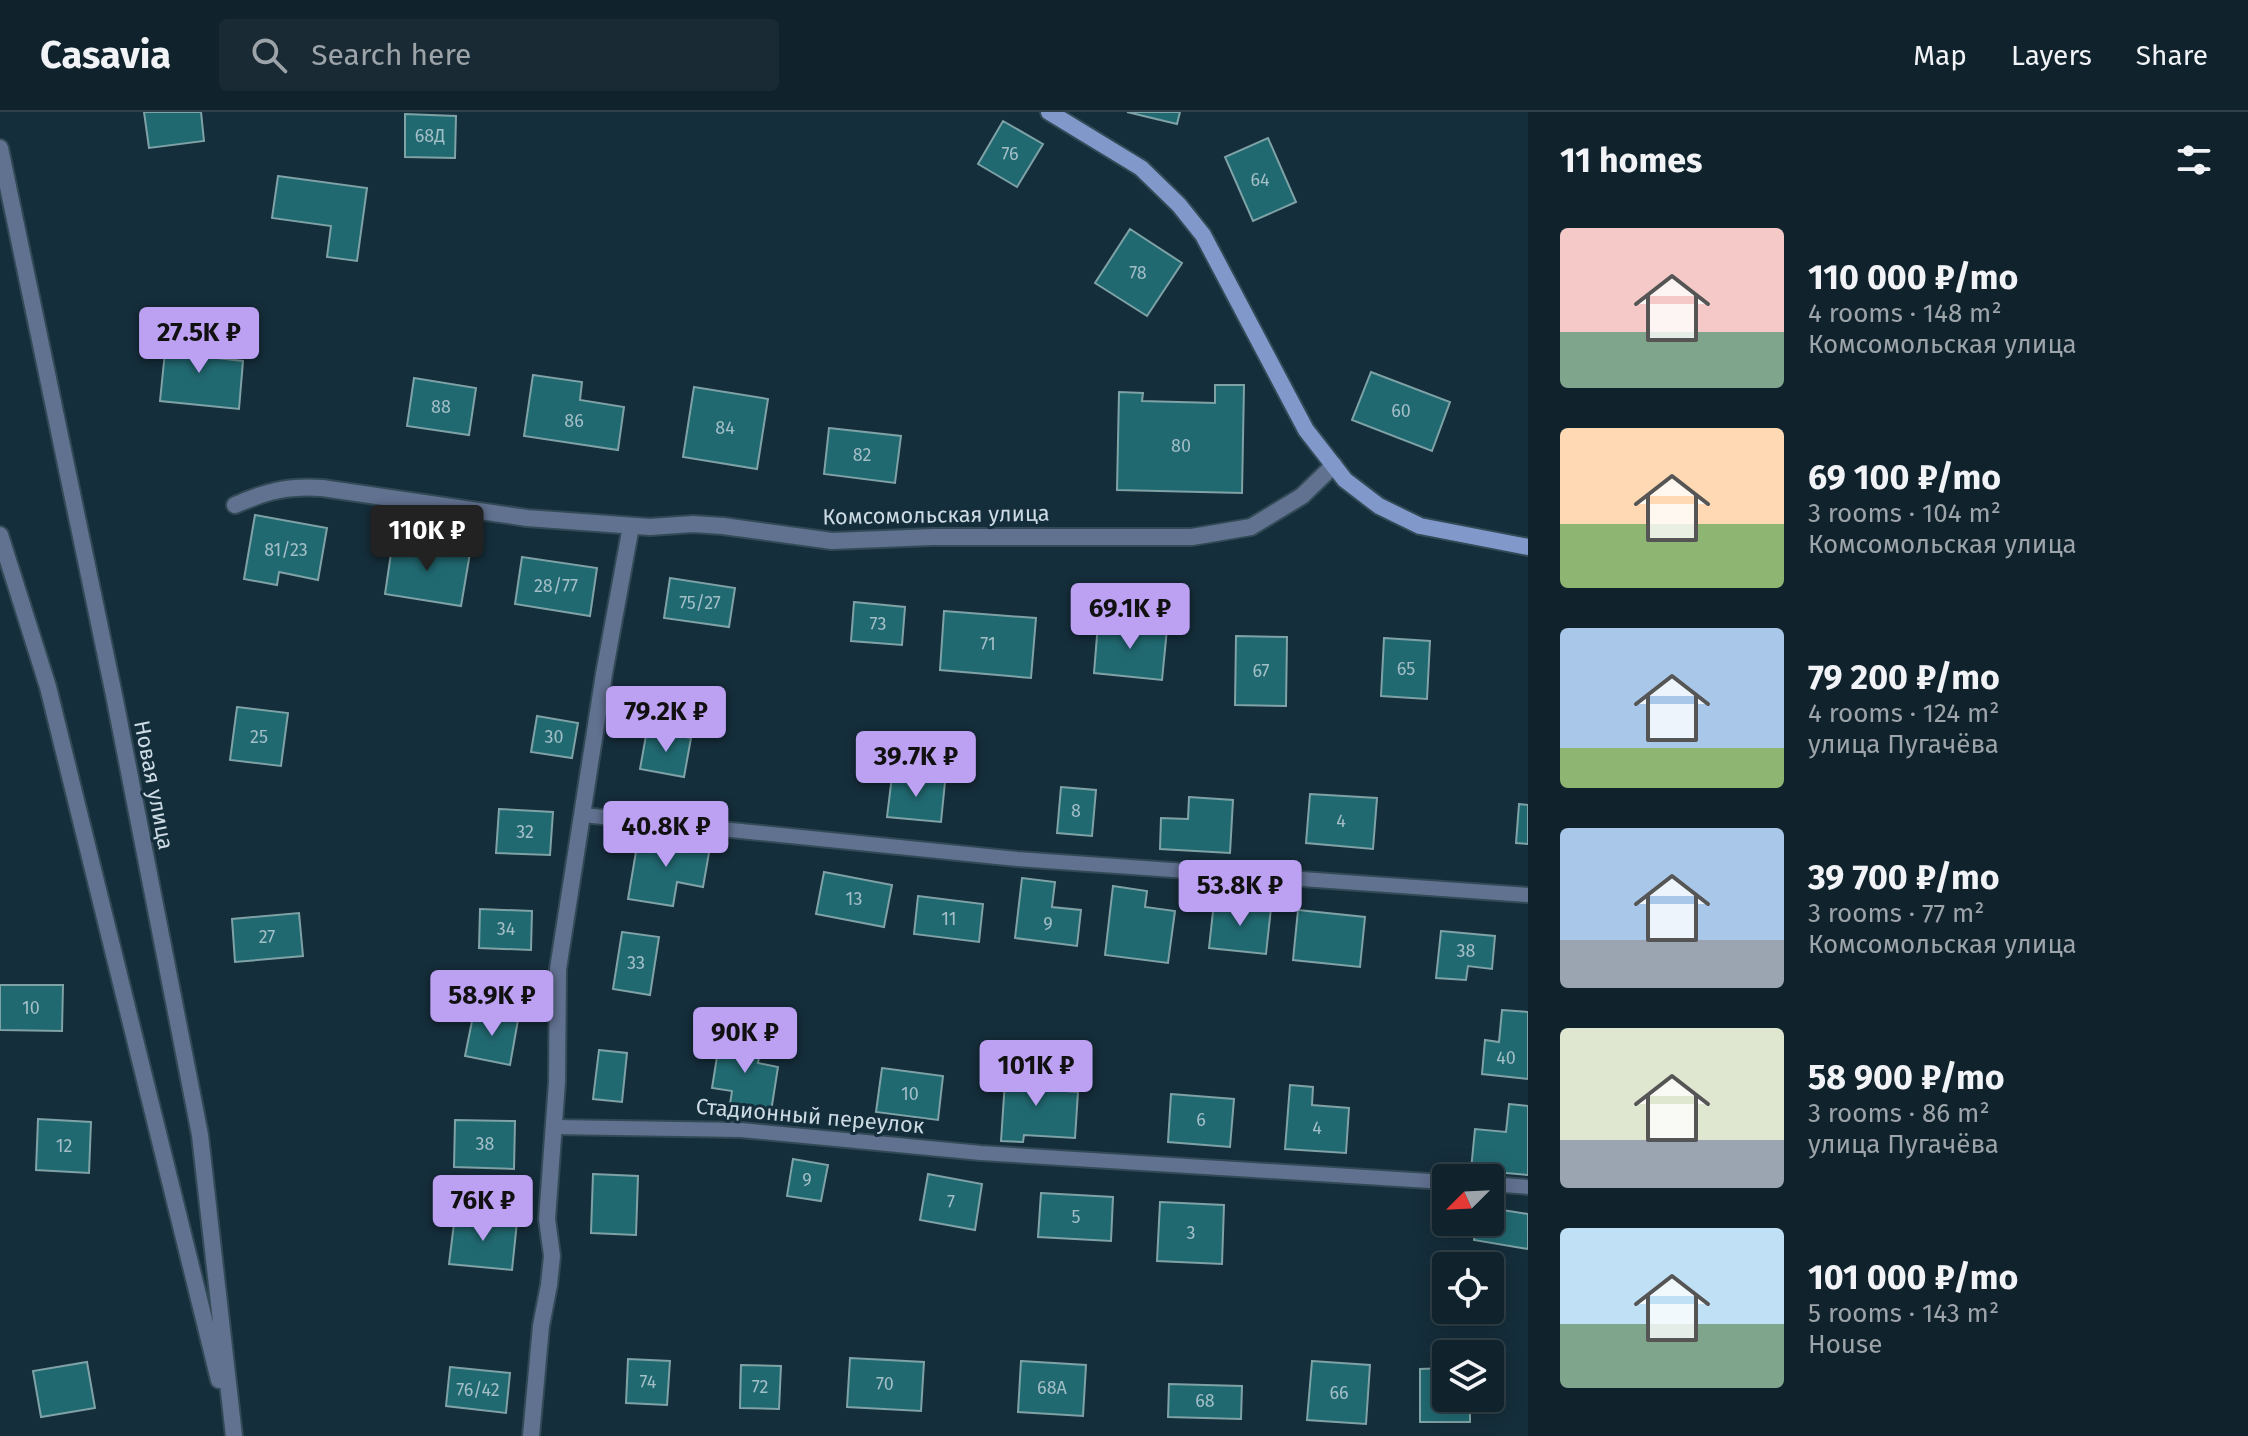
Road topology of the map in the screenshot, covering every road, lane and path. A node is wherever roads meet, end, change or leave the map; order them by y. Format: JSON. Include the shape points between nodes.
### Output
{"nodes":[{"id":1,"x":1049,"y":112,"type":"edge"},
{"id":2,"x":0,"y":148,"type":"edge"},
{"id":3,"x":1334,"y":465,"type":"junction"},
{"id":4,"x":235,"y":505,"type":"dead end"},
{"id":5,"x":631,"y":526,"type":"junction"},
{"id":6,"x":0,"y":535,"type":"edge"},
{"id":7,"x":1528,"y":547,"type":"edge"},
{"id":8,"x":583,"y":815,"type":"junction"},
{"id":9,"x":1528,"y":895,"type":"edge"},
{"id":10,"x":554,"y":1127,"type":"junction"},
{"id":11,"x":1432,"y":1181,"type":"edge"},
{"id":12,"x":1504,"y":1185,"type":"edge"},
{"id":13,"x":1528,"y":1187,"type":"edge"},
{"id":14,"x":233,"y":1436,"type":"edge"},
{"id":15,"x":531,"y":1436,"type":"edge"}],
"edges":[{"from":1,"to":3,"type":"main road","via":[[1141,168],[1179,205],[1203,235],[1306,430]]},
{"from":2,"to":14,"type":"street","name":"Новая улица","via":[[200,1135]]},
{"from":3,"to":5,"type":"street","name":"Комсомольская улица","via":[[1302,496],[1251,527],[1192,537],[832,541],[723,526]]},
{"from":3,"to":7,"type":"main road","via":[[1379,506],[1420,526]]},
{"from":4,"to":5,"type":"street","name":"Комсомольская улица","via":[[293,486],[527,518]]},
{"from":5,"to":8,"type":"street"},
{"from":6,"to":14,"type":"street","name":"Новая улица","via":[[48,687]]},
{"from":8,"to":9,"type":"lane","via":[[1017,859]]},
{"from":8,"to":10,"type":"street","via":[[558,969]]},
{"from":10,"to":11,"type":"lane","name":"Стадионный переулок","via":[[741,1130],[981,1153]]},
{"from":10,"to":15,"type":"street","via":[[547,1219],[552,1256]]},
{"from":12,"to":13,"type":"lane"}]}
